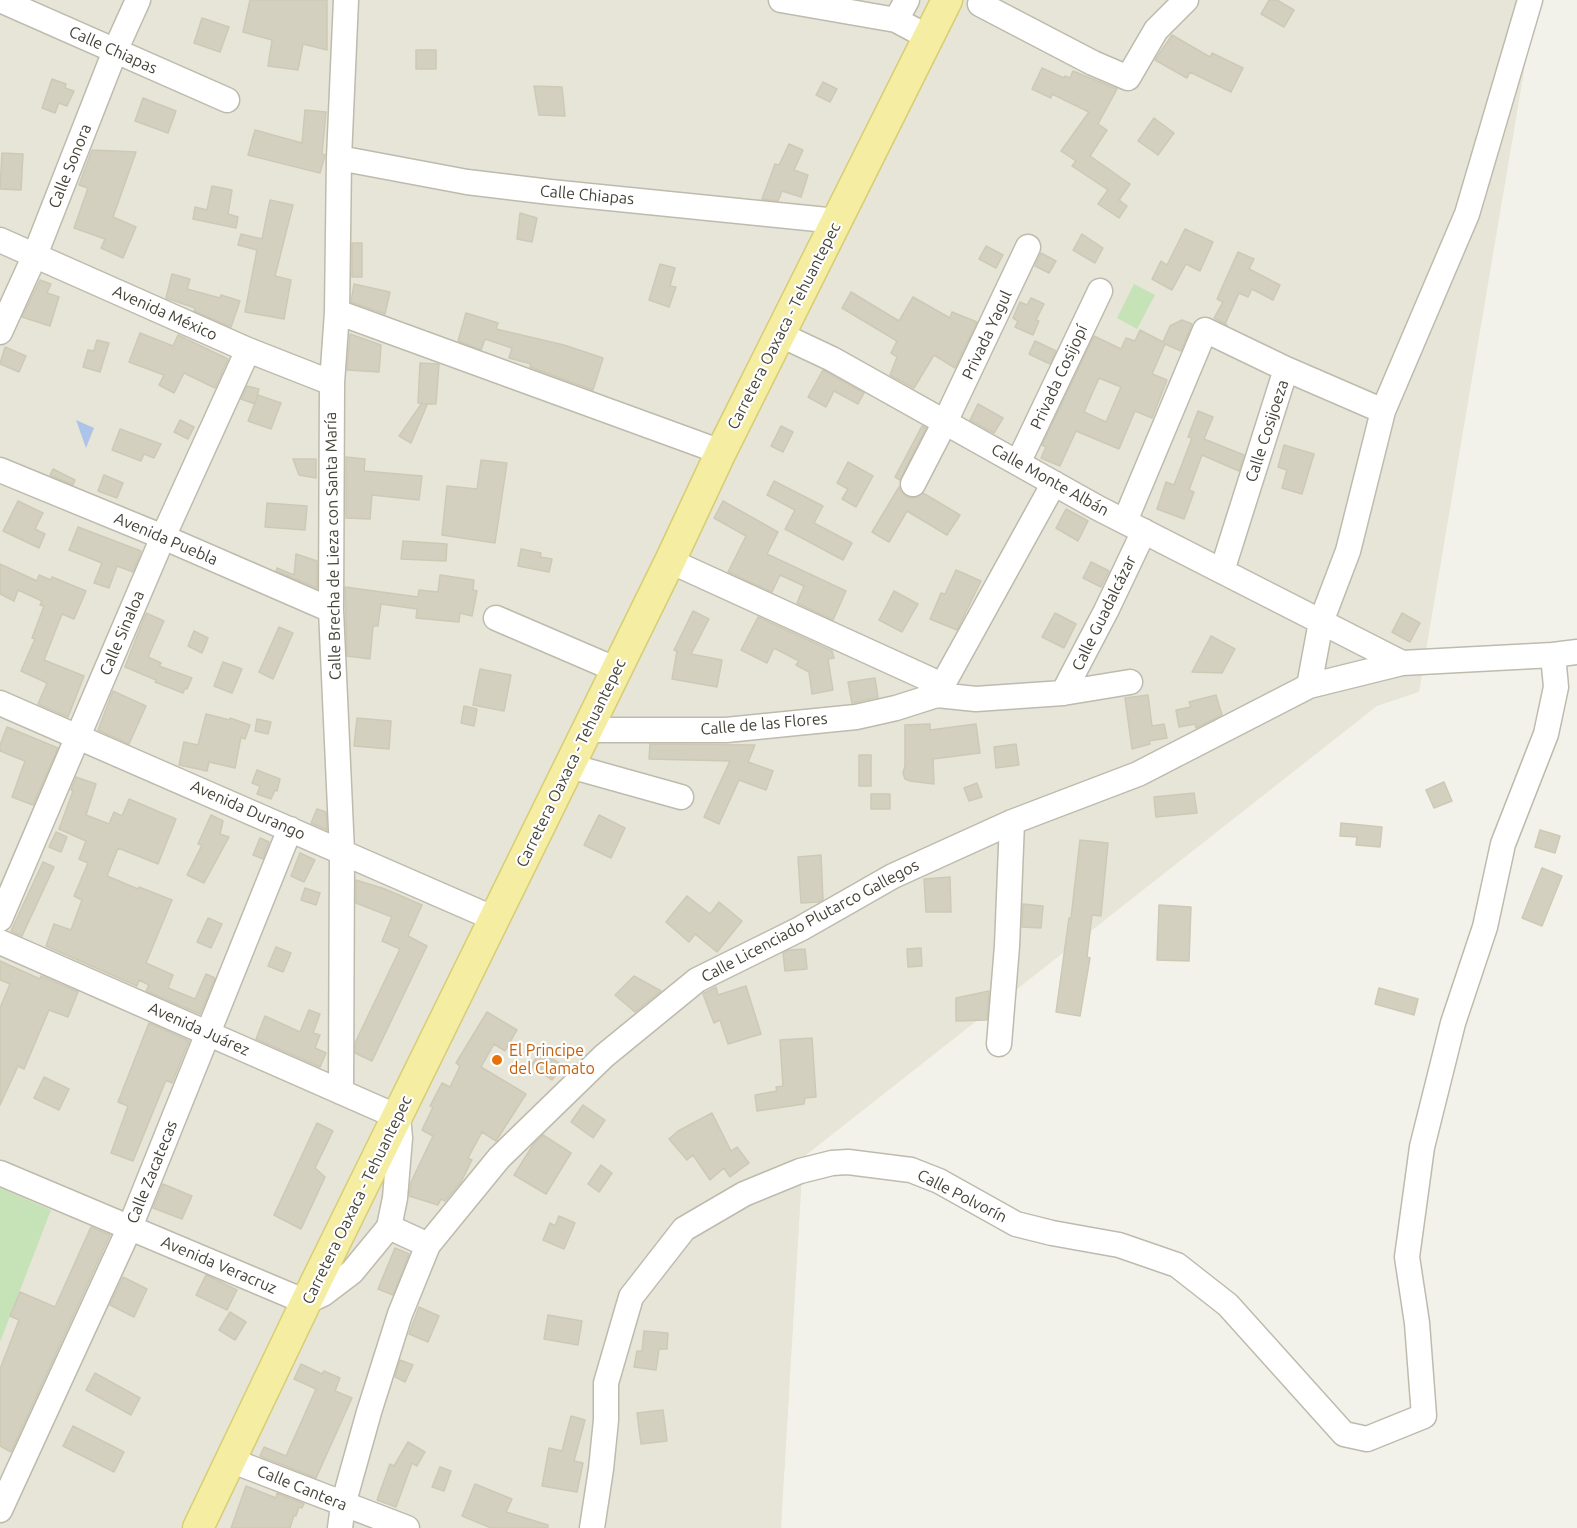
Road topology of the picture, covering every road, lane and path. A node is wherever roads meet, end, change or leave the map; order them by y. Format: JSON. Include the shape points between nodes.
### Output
{"nodes":[{"id":1,"x":0,"y":0,"type":"edge"},
{"id":2,"x":138,"y":0,"type":"edge"},
{"id":3,"x":346,"y":0,"type":"edge"},
{"id":4,"x":781,"y":0,"type":"edge"},
{"id":5,"x":947,"y":0,"type":"edge"},
{"id":6,"x":1186,"y":0,"type":"edge"},
{"id":7,"x":1530,"y":0,"type":"edge"},
{"id":8,"x":978,"y":1,"type":"edge"},
{"id":9,"x":904,"y":5,"type":"edge"},
{"id":10,"x":928,"y":37,"type":"junction"},
{"id":11,"x":115,"y":51,"type":"junction"},
{"id":12,"x":227,"y":100,"type":"dead end"},
{"id":13,"x":339,"y":158,"type":"junction"},
{"id":14,"x":837,"y":221,"type":"junction"},
{"id":15,"x":0,"y":240,"type":"edge"},
{"id":16,"x":1028,"y":248,"type":"dead end"},
{"id":17,"x":34,"y":255,"type":"junction"},
{"id":18,"x":1100,"y":291,"type":"dead end"},
{"id":19,"x":337,"y":312,"type":"junction"},
{"id":20,"x":0,"y":332,"type":"edge"},
{"id":21,"x":781,"y":335,"type":"junction"},
{"id":22,"x":249,"y":350,"type":"junction"},
{"id":23,"x":1286,"y":369,"type":"junction"},
{"id":24,"x":332,"y":383,"type":"junction"},
{"id":25,"x":1383,"y":411,"type":"junction"},
{"id":26,"x":945,"y":422,"type":"junction"},
{"id":27,"x":721,"y":452,"type":"junction"},
{"id":28,"x":1018,"y":463,"type":"junction"},
{"id":29,"x":0,"y":470,"type":"edge"},
{"id":30,"x":1054,"y":483,"type":"junction"},
{"id":31,"x":914,"y":484,"type":"dead end"},
{"id":32,"x":1134,"y":526,"type":"junction"},
{"id":33,"x":163,"y":537,"type":"junction"},
{"id":34,"x":670,"y":561,"type":"junction"},
{"id":35,"x":1222,"y":571,"type":"junction"},
{"id":36,"x":332,"y":610,"type":"junction"},
{"id":37,"x":496,"y":618,"type":"dead end"},
{"id":38,"x":1321,"y":622,"type":"junction"},
{"id":39,"x":1577,"y":652,"type":"edge"},
{"id":40,"x":1553,"y":655,"type":"junction"},
{"id":41,"x":1402,"y":663,"type":"junction"},
{"id":42,"x":617,"y":670,"type":"junction"},
{"id":43,"x":1131,"y":682,"type":"dead end"},
{"id":44,"x":1309,"y":686,"type":"junction"},
{"id":45,"x":939,"y":690,"type":"junction"},
{"id":46,"x":1063,"y":693,"type":"junction"},
{"id":47,"x":0,"y":703,"type":"edge"},
{"id":48,"x":588,"y":730,"type":"junction"},
{"id":49,"x":78,"y":737,"type":"junction"},
{"id":50,"x":570,"y":766,"type":"junction"},
{"id":51,"x":681,"y":797,"type":"dead end"},
{"id":52,"x":1012,"y":822,"type":"junction"},
{"id":53,"x":290,"y":829,"type":"junction"},
{"id":54,"x":342,"y":852,"type":"junction"},
{"id":55,"x":0,"y":919,"type":"edge"},
{"id":56,"x":495,"y":919,"type":"junction"},
{"id":57,"x":0,"y":942,"type":"edge"},
{"id":58,"x":208,"y":1034,"type":"junction"},
{"id":59,"x":999,"y":1044,"type":"dead end"},
{"id":60,"x":341,"y":1092,"type":"junction"},
{"id":61,"x":398,"y":1117,"type":"junction"},
{"id":62,"x":0,"y":1173,"type":"edge"},
{"id":63,"x":130,"y":1227,"type":"junction"},
{"id":64,"x":389,"y":1227,"type":"junction"},
{"id":65,"x":428,"y":1245,"type":"junction"},
{"id":66,"x":306,"y":1302,"type":"junction"},
{"id":67,"x":230,"y":1460,"type":"junction"},
{"id":68,"x":0,"y":1510,"type":"edge"},
{"id":69,"x":341,"y":1516,"type":"edge"},
{"id":70,"x":198,"y":1528,"type":"edge"},
{"id":71,"x":407,"y":1528,"type":"edge"},
{"id":72,"x":592,"y":1528,"type":"edge"}],
"edges":[{"from":1,"to":11,"type":"street","name":"Calle Chiapas"},
{"from":2,"to":11,"type":"street","name":"Calle Sonora"},
{"from":3,"to":13,"type":"street","name":"Calle Brecha de Lieza con Santa María"},
{"from":4,"to":9,"type":"street"},
{"from":5,"to":10,"type":"main road","name":"Carretera Oaxaca - Tehuantepec"},
{"from":6,"to":8,"type":"street","via":[[1156,30],[1128,78]]},
{"from":7,"to":25,"type":"street","via":[[1467,214]]},
{"from":9,"to":10,"type":"street"},
{"from":10,"to":14,"type":"main road","name":"Carretera Oaxaca - Tehuantepec"},
{"from":11,"to":12,"type":"street","name":"Calle Chiapas"},
{"from":11,"to":17,"type":"street","name":"Calle Sonora"},
{"from":13,"to":14,"type":"street","name":"Calle Chiapas","via":[[478,183]]},
{"from":13,"to":19,"type":"street","name":"Calle Brecha de Lieza con Santa María"},
{"from":14,"to":21,"type":"main road","name":"Carretera Oaxaca - Tehuantepec"},
{"from":15,"to":17,"type":"street","name":"Avenida México"},
{"from":16,"to":26,"type":"street","name":"Privada Yagul"},
{"from":17,"to":20,"type":"street","name":"Calle Sonora"},
{"from":17,"to":22,"type":"street","name":"Avenida México"},
{"from":18,"to":28,"type":"street","name":"Privada Cosijopí"},
{"from":19,"to":24,"type":"street","name":"Calle Brecha de Lieza con Santa María"},
{"from":19,"to":27,"type":"street"},
{"from":21,"to":26,"type":"street","name":"Calle Monte Albán"},
{"from":21,"to":27,"type":"main road","name":"Carretera Oaxaca - Tehuantepec"},
{"from":22,"to":24,"type":"street","name":"Avenida México"},
{"from":22,"to":33,"type":"street","name":"Calle Sinaloa"},
{"from":23,"to":25,"type":"street"},
{"from":23,"to":32,"type":"street","name":"Calle Cosijoeza","via":[[1205,330]]},
{"from":23,"to":35,"type":"street","name":"Calle Cosijoeza"},
{"from":24,"to":36,"type":"street","name":"Calle Brecha de Lieza con Santa María"},
{"from":25,"to":38,"type":"street","via":[[1348,551]]},
{"from":26,"to":28,"type":"street","name":"Calle Monte Albán"},
{"from":26,"to":31,"type":"street","name":"Privada Yagul"},
{"from":27,"to":34,"type":"main road","name":"Carretera Oaxaca - Tehuantepec"},
{"from":28,"to":30,"type":"street","name":"Calle Monte Albán"},
{"from":29,"to":33,"type":"street","name":"Avenida Puebla"},
{"from":30,"to":32,"type":"street","name":"Calle Monte Albán"},
{"from":30,"to":45,"type":"street"},
{"from":32,"to":35,"type":"street","name":"Calle Monte Albán"},
{"from":32,"to":46,"type":"street","name":"Calle Guadalcázar","via":[[1106,611]]},
{"from":33,"to":36,"type":"street","name":"Avenida Puebla"},
{"from":33,"to":49,"type":"street","name":"Calle Sinaloa"},
{"from":34,"to":42,"type":"main road","name":"Carretera Oaxaca - Tehuantepec"},
{"from":34,"to":45,"type":"street","name":"Calle de las Flores"},
{"from":35,"to":38,"type":"street","name":"Calle Monte Albán"},
{"from":36,"to":54,"type":"street","name":"Calle Brecha de Lieza con Santa María"},
{"from":37,"to":42,"type":"street"},
{"from":38,"to":41,"type":"street","name":"Calle Monte Albán"},
{"from":38,"to":44,"type":"street"},
{"from":39,"to":40,"type":"street","name":"Calle Licenciado Plutarco Gallegos"},
{"from":40,"to":41,"type":"street","name":"Calle Licenciado Plutarco Gallegos"},
{"from":40,"to":72,"type":"street","name":"Calle Polvorín","via":[[1556,687],[1546,734],[1503,844],[1485,927],[1453,1023],[1422,1146],[1407,1257],[1424,1416],[1367,1439],[1344,1434],[1228,1305],[1177,1265],[1119,1245],[1016,1224],[939,1181],[911,1170],[832,1163],[800,1171],[744,1194],[684,1229],[631,1297],[606,1383],[606,1420]]},
{"from":41,"to":44,"type":"street","name":"Calle Licenciado Plutarco Gallegos"},
{"from":42,"to":48,"type":"main road","name":"Carretera Oaxaca - Tehuantepec"},
{"from":43,"to":46,"type":"street","name":"Calle de las Flores"},
{"from":44,"to":52,"type":"street","name":"Calle Licenciado Plutarco Gallegos","via":[[1138,774]]},
{"from":45,"to":46,"type":"street","name":"Calle de las Flores","via":[[976,699]]},
{"from":45,"to":48,"type":"street","name":"Calle de las Flores","via":[[896,708],[856,717],[726,730]]},
{"from":47,"to":49,"type":"street","name":"Avenida Durango"},
{"from":48,"to":50,"type":"main road","name":"Carretera Oaxaca - Tehuantepec"},
{"from":49,"to":53,"type":"street","name":"Avenida Durango"},
{"from":49,"to":55,"type":"street","name":"Calle Sinaloa"},
{"from":50,"to":51,"type":"street"},
{"from":50,"to":56,"type":"main road","name":"Carretera Oaxaca - Tehuantepec"},
{"from":52,"to":59,"type":"street"},
{"from":52,"to":65,"type":"street","name":"Calle Licenciado Plutarco Gallegos","via":[[893,876],[800,929],[697,980],[604,1056],[499,1158]]},
{"from":53,"to":54,"type":"street","name":"Avenida Durango"},
{"from":53,"to":58,"type":"street","name":"Calle Zacatecas"},
{"from":54,"to":56,"type":"street","name":"Avenida Durango"},
{"from":54,"to":60,"type":"street","name":"Calle Brecha de Lieza con Santa María"},
{"from":56,"to":61,"type":"main road","name":"Carretera Oaxaca - Tehuantepec"},
{"from":57,"to":58,"type":"street","name":"Avenida Juárez"},
{"from":58,"to":60,"type":"street","name":"Avenida Juárez"},
{"from":58,"to":63,"type":"street","name":"Calle Zacatecas"},
{"from":60,"to":61,"type":"street","name":"Avenida Juárez"},
{"from":61,"to":64,"type":"street","via":[[400,1138]]},
{"from":61,"to":66,"type":"main road","name":"Carretera Oaxaca - Tehuantepec"},
{"from":62,"to":63,"type":"street","name":"Avenida Veracruz"},
{"from":63,"to":66,"type":"street","name":"Avenida Veracruz"},
{"from":63,"to":68,"type":"street","name":"Calle Zacatecas"},
{"from":64,"to":65,"type":"street"},
{"from":64,"to":66,"type":"street","via":[[352,1272]]},
{"from":65,"to":69,"type":"street","name":"Calle Licenciado Plutarco Gallegos","via":[[400,1314]]},
{"from":66,"to":67,"type":"main road","name":"Carretera Oaxaca - Tehuantepec"},
{"from":67,"to":69,"type":"street","name":"Calle Cantera"},
{"from":67,"to":70,"type":"main road","name":"Carretera Oaxaca - Tehuantepec"},
{"from":69,"to":71,"type":"street","name":"Calle Cantera"}]}
